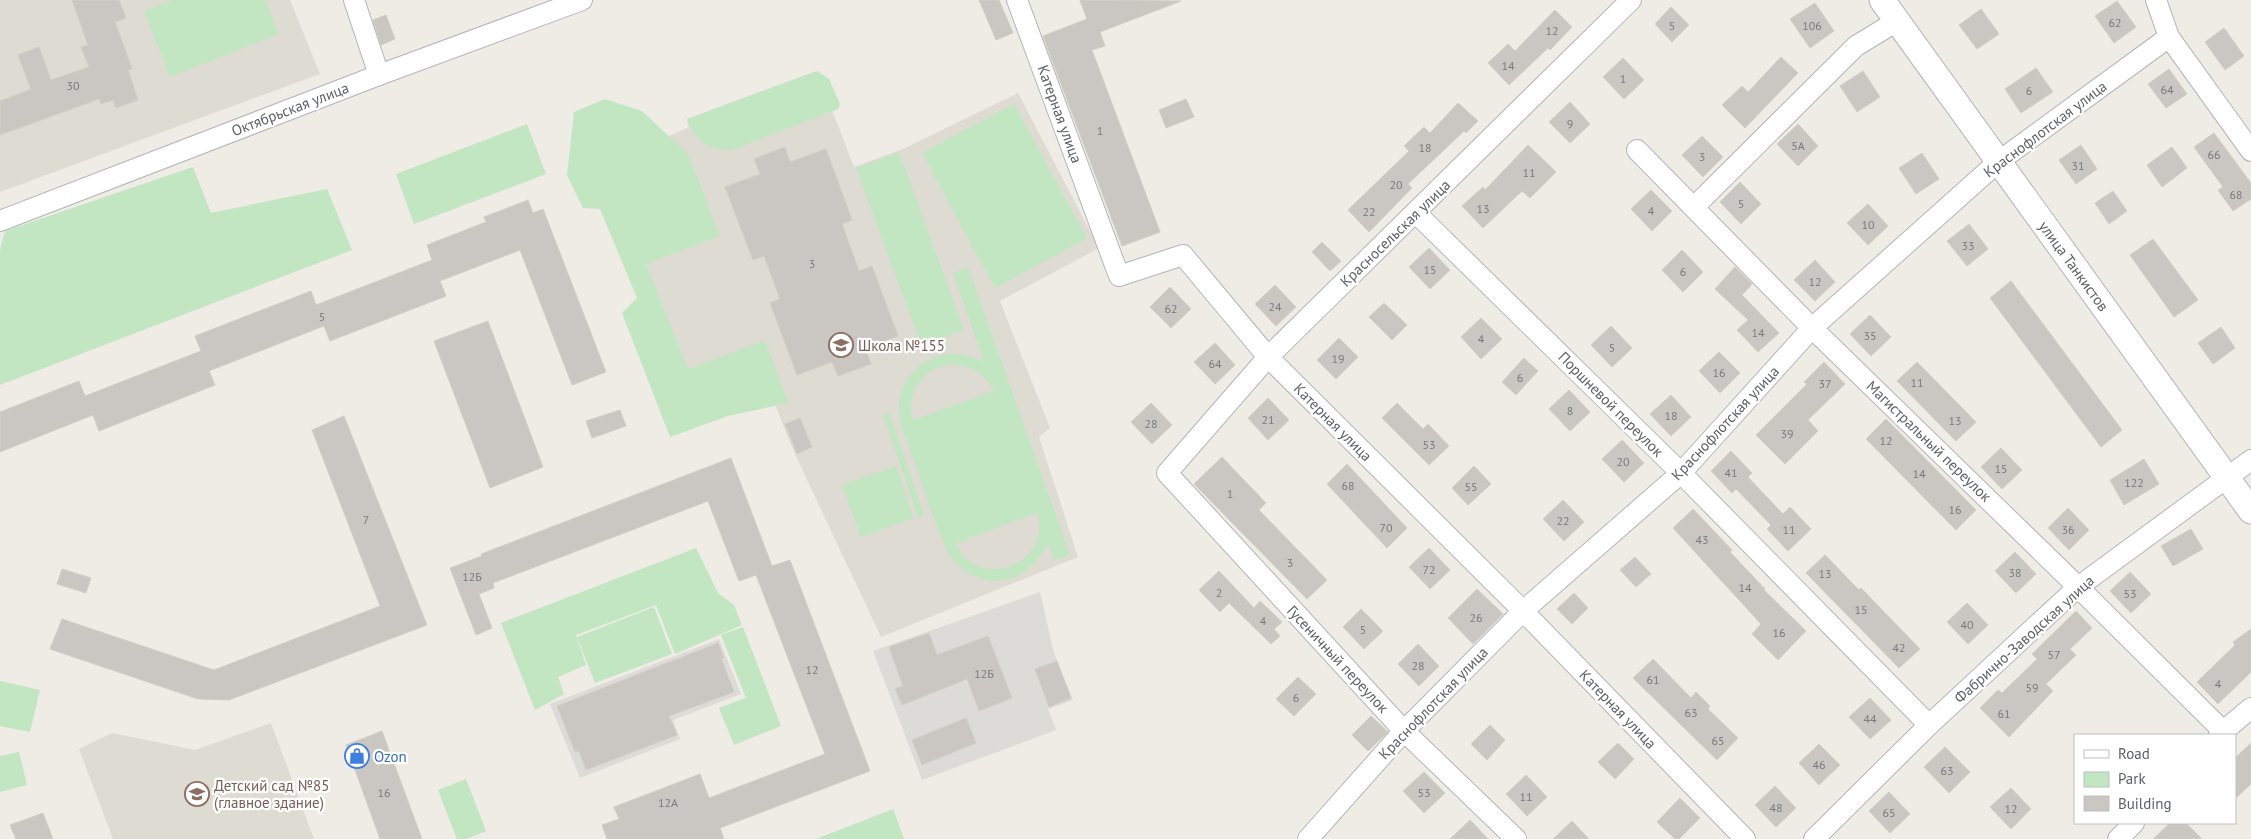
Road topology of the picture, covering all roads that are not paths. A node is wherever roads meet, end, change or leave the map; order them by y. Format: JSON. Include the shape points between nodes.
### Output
{"nodes":[{"id":1,"x":354,"y":0,"type":"edge"},
{"id":2,"x":582,"y":0,"type":"edge"},
{"id":3,"x":1017,"y":0,"type":"edge"},
{"id":4,"x":1631,"y":0,"type":"edge"},
{"id":5,"x":1882,"y":0,"type":"edge"},
{"id":6,"x":2156,"y":0,"type":"edge"},
{"id":7,"x":1896,"y":21,"type":"junction"},
{"id":8,"x":2169,"y":37,"type":"junction"},
{"id":9,"x":379,"y":75,"type":"junction"},
{"id":10,"x":1637,"y":150,"type":"dead end"},
{"id":11,"x":2251,"y":151,"type":"edge"},
{"id":12,"x":1998,"y":162,"type":"junction"},
{"id":13,"x":1694,"y":207,"type":"junction"},
{"id":14,"x":1416,"y":213,"type":"junction"},
{"id":15,"x":0,"y":221,"type":"edge"},
{"id":16,"x":1812,"y":328,"type":"junction"},
{"id":17,"x":1268,"y":357,"type":"junction"},
{"id":18,"x":2251,"y":460,"type":"edge"},
{"id":19,"x":1167,"y":473,"type":"joint"},
{"id":20,"x":1681,"y":473,"type":"junction"},
{"id":21,"x":2228,"y":478,"type":"junction"},
{"id":22,"x":2251,"y":511,"type":"edge"},
{"id":23,"x":2078,"y":587,"type":"junction"},
{"id":24,"x":1522,"y":611,"type":"junction"},
{"id":25,"x":2251,"y":708,"type":"edge"},
{"id":26,"x":1929,"y":725,"type":"junction"},
{"id":27,"x":1404,"y":731,"type":"junction"},
{"id":28,"x":2221,"y":733,"type":"edge"},
{"id":29,"x":2133,"y":824,"type":"edge"},
{"id":30,"x":1308,"y":839,"type":"edge"},
{"id":31,"x":1516,"y":839,"type":"edge"},
{"id":32,"x":1744,"y":839,"type":"edge"},
{"id":33,"x":1814,"y":839,"type":"edge"},
{"id":34,"x":2118,"y":839,"type":"edge"}],
"edges":[{"from":1,"to":9,"type":"street"},
{"from":2,"to":9,"type":"street","name":"Октябрьская улица"},
{"from":3,"to":17,"type":"street","name":"Катерная улица","via":[[1119,276],[1183,255]]},
{"from":4,"to":14,"type":"street","name":"Красносельская улица"},
{"from":5,"to":7,"type":"street","name":"улица Танкистов"},
{"from":6,"to":8,"type":"street"},
{"from":7,"to":12,"type":"street","name":"улица Танкистов"},
{"from":7,"to":13,"type":"street","via":[[1856,46]]},
{"from":8,"to":11,"type":"street"},
{"from":8,"to":12,"type":"street","name":"Краснофлотская улица"},
{"from":9,"to":15,"type":"street","name":"Октябрьская улица"},
{"from":10,"to":13,"type":"street","name":"Магистральный переулок"},
{"from":12,"to":16,"type":"street","name":"Краснофлотская улица"},
{"from":12,"to":21,"type":"street","name":"улица Танкистов"},
{"from":13,"to":16,"type":"street","name":"Магистральный переулок"},
{"from":14,"to":17,"type":"street","name":"Красносельская улица"},
{"from":14,"to":20,"type":"street","name":"Поршневой переулок"},
{"from":16,"to":20,"type":"street","name":"Краснофлотская улица"},
{"from":16,"to":23,"type":"street","name":"Магистральный переулок"},
{"from":17,"to":19,"type":"street","name":"Красносельская улица"},
{"from":17,"to":24,"type":"street","name":"Катерная улица"},
{"from":18,"to":21,"type":"street","name":"Фабрично-Заводская улица"},
{"from":19,"to":27,"type":"street","name":"Гусеничный переулок"},
{"from":20,"to":24,"type":"street","name":"Краснофлотская улица"},
{"from":20,"to":26,"type":"street","name":"Поршневой переулок"},
{"from":21,"to":22,"type":"street","name":"улица Танкистов"},
{"from":21,"to":23,"type":"street","name":"Фабрично-Заводская улица"},
{"from":23,"to":26,"type":"street","name":"Фабрично-Заводская улица"},
{"from":23,"to":28,"type":"street","name":"Магистральный переулок"},
{"from":24,"to":27,"type":"street","name":"Краснофлотская улица"},
{"from":24,"to":32,"type":"street","name":"Катерная улица"},
{"from":25,"to":28,"type":"street"},
{"from":26,"to":33,"type":"street","name":"Фабрично-Заводская улица"},
{"from":27,"to":30,"type":"street","name":"Краснофлотская улица"},
{"from":27,"to":31,"type":"street","name":"Гусеничный переулок"},
{"from":29,"to":34,"type":"street"}]}
